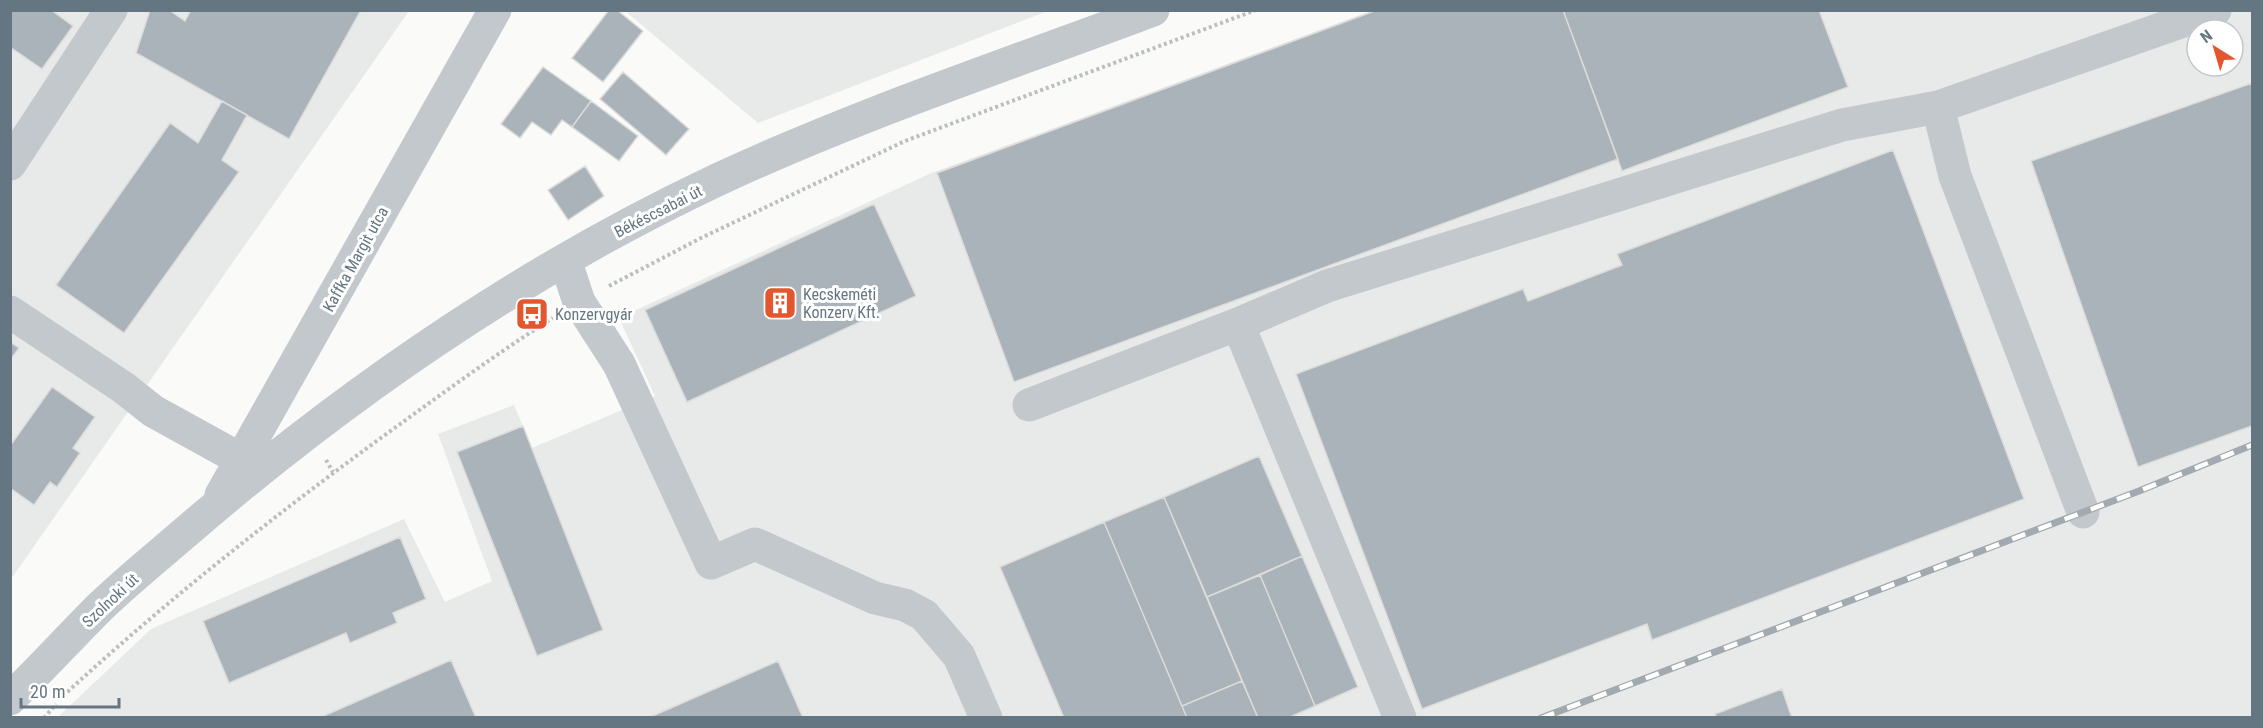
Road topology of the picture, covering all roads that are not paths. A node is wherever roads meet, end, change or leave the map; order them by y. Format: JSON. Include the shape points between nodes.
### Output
{"nodes":[{"id":1,"x":111,"y":10,"type":"edge"},
{"id":2,"x":495,"y":10,"type":"edge"},
{"id":3,"x":1153,"y":10,"type":"edge"},
{"id":4,"x":2215,"y":10,"type":"edge"},
{"id":5,"x":1938,"y":107,"type":"junction"},
{"id":6,"x":10,"y":164,"type":"edge"},
{"id":7,"x":565,"y":260,"type":"junction"},
{"id":8,"x":10,"y":312,"type":"edge"},
{"id":9,"x":1238,"y":324,"type":"junction"},
{"id":10,"x":1029,"y":405,"type":"dead end"},
{"id":11,"x":240,"y":459,"type":"junction"},
{"id":12,"x":215,"y":507,"type":"junction"},
{"id":13,"x":2083,"y":512,"type":"dead end"},
{"id":14,"x":10,"y":699,"type":"edge"},
{"id":15,"x":986,"y":717,"type":"edge"},
{"id":16,"x":1400,"y":717,"type":"edge"}],
"edges":[{"from":1,"to":6,"type":"street"},
{"from":2,"to":11,"type":"street","name":"Kaffka Margit utca"},
{"from":3,"to":7,"type":"street","name":"Békéscsabai út","via":[[796,145],[643,217]]},
{"from":4,"to":5,"type":"street"},
{"from":5,"to":9,"type":"street","via":[[1842,125],[1327,286]]},
{"from":5,"to":13,"type":"street","via":[[1955,176]]},
{"from":7,"to":12,"type":"street","name":"Békéscsabai út","via":[[421,350],[310,430]]},
{"from":7,"to":15,"type":"street","via":[[579,302],[619,364],[711,563],[755,544],[875,598],[905,605],[924,615],[959,656]]},
{"from":8,"to":11,"type":"street","via":[[153,411]]},
{"from":9,"to":10,"type":"street"},
{"from":9,"to":16,"type":"street"},
{"from":11,"to":12,"type":"street","name":"Kaffka Margit utca"},
{"from":12,"to":14,"type":"street","name":"Szolnoki út","via":[[102,605]]}]}
